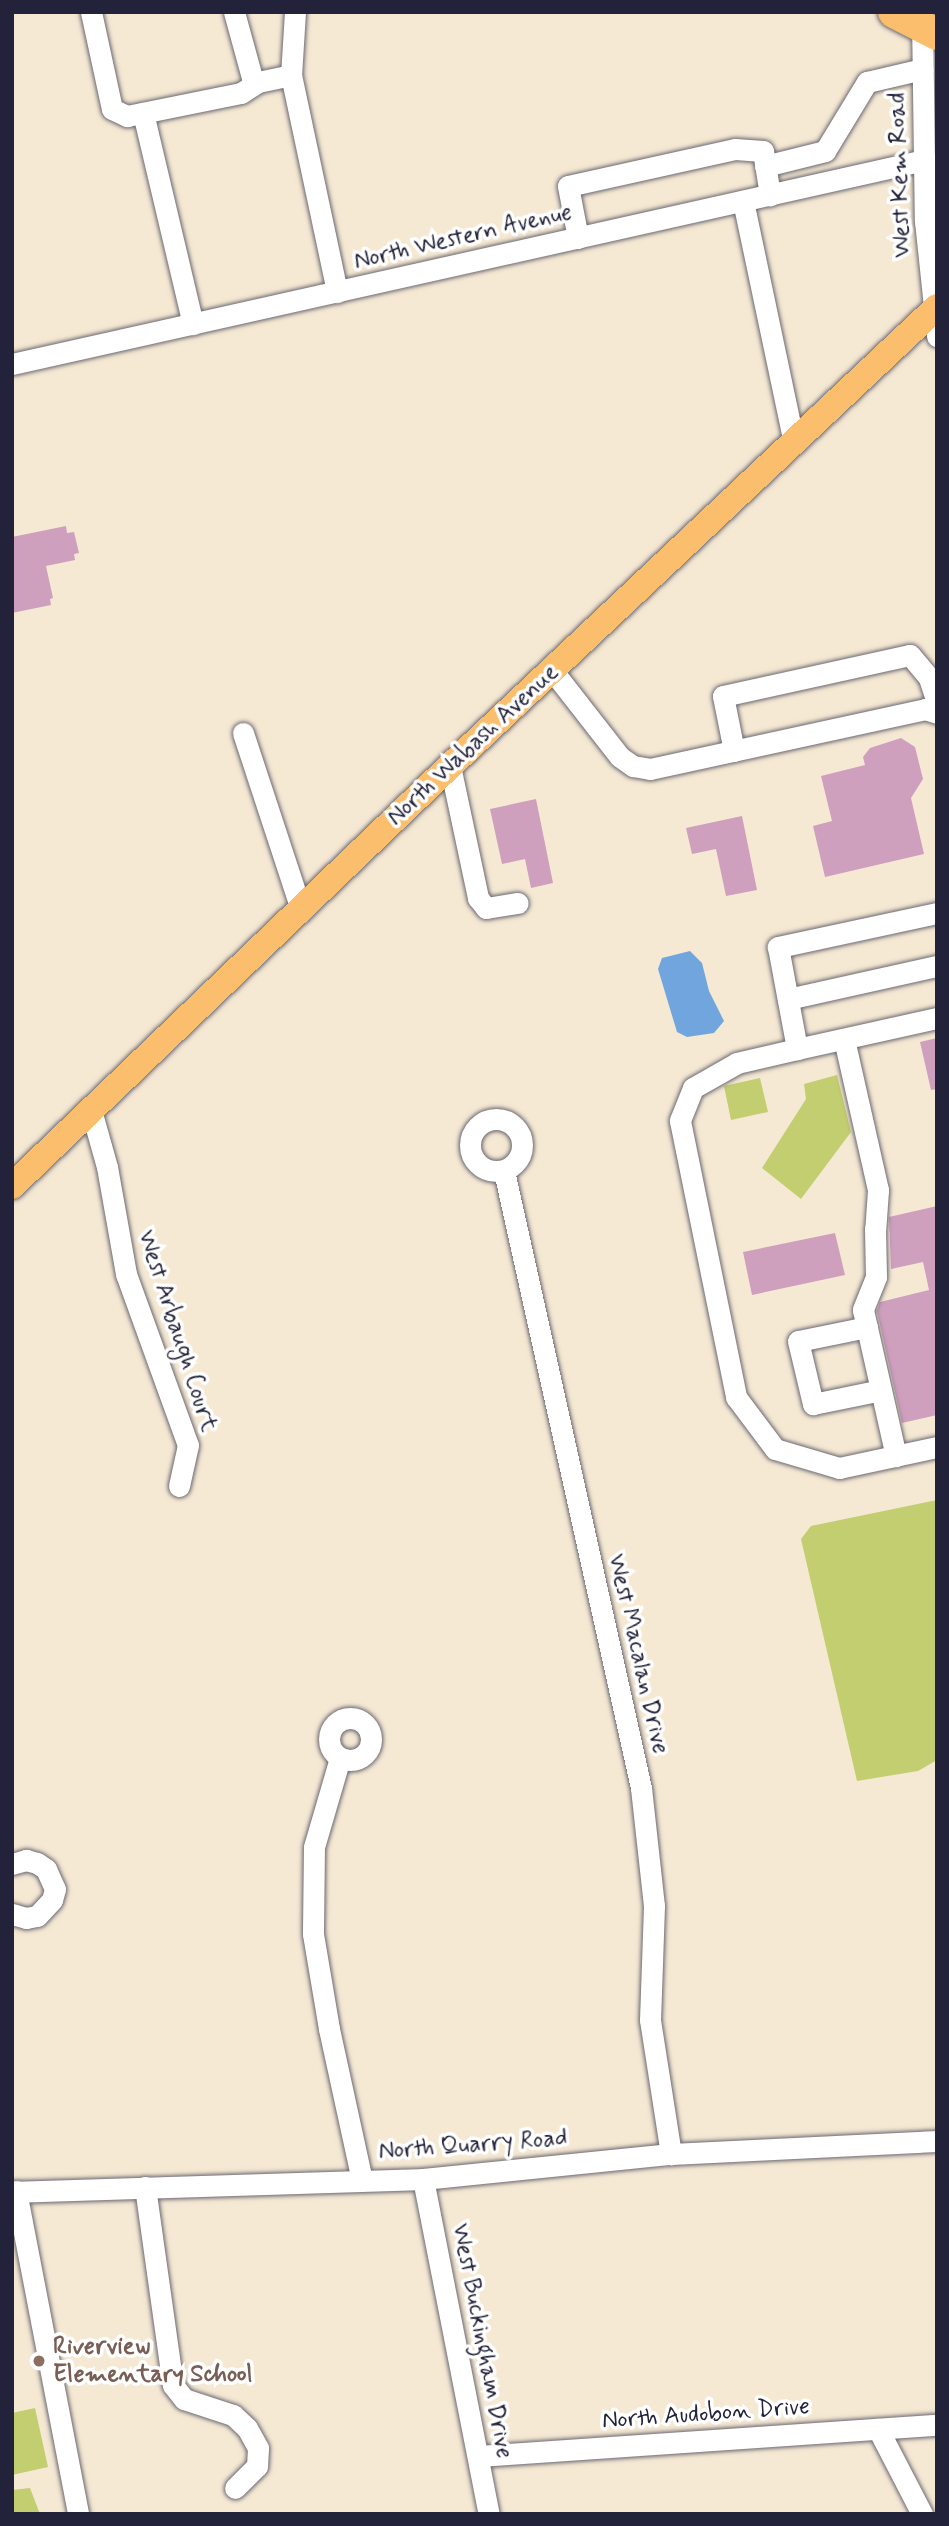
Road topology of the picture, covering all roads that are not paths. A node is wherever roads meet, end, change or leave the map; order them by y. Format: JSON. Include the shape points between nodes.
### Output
{"nodes":[{"id":1,"x":91,"y":12,"type":"edge"},
{"id":2,"x":234,"y":12,"type":"edge"},
{"id":3,"x":295,"y":12,"type":"edge"},
{"id":4,"x":894,"y":12,"type":"edge"},
{"id":5,"x":927,"y":24,"type":"edge"},
{"id":6,"x":923,"y":69,"type":"junction"},
{"id":7,"x":291,"y":75,"type":"junction"},
{"id":8,"x":258,"y":82,"type":"junction"},
{"id":9,"x":143,"y":113,"type":"junction"},
{"id":10,"x":925,"y":160,"type":"junction"},
{"id":11,"x":765,"y":166,"type":"junction"},
{"id":12,"x":770,"y":195,"type":"junction"},
{"id":13,"x":743,"y":201,"type":"junction"},
{"id":14,"x":578,"y":238,"type":"junction"},
{"id":15,"x":337,"y":292,"type":"junction"},
{"id":16,"x":935,"y":318,"type":"edge"},
{"id":17,"x":193,"y":324,"type":"junction"},
{"id":18,"x":12,"y":364,"type":"edge"},
{"id":19,"x":794,"y":442,"type":"junction"},
{"id":20,"x":552,"y":670,"type":"junction"},
{"id":21,"x":937,"y":702,"type":"edge"},
{"id":22,"x":937,"y":713,"type":"edge"},
{"id":23,"x":243,"y":733,"type":"dead end"},
{"id":24,"x":734,"y":751,"type":"junction"},
{"id":25,"x":450,"y":766,"type":"junction"},
{"id":26,"x":518,"y":903,"type":"dead end"},
{"id":27,"x":301,"y":909,"type":"junction"},
{"id":28,"x":937,"y":913,"type":"edge"},
{"id":29,"x":937,"y":966,"type":"edge"},
{"id":30,"x":788,"y":999,"type":"junction"},
{"id":31,"x":937,"y":1018,"type":"edge"},
{"id":32,"x":844,"y":1039,"type":"junction"},
{"id":33,"x":797,"y":1049,"type":"junction"},
{"id":34,"x":91,"y":1110,"type":"junction"},
{"id":35,"x":504,"y":1171,"type":"dead end"},
{"id":36,"x":12,"y":1186,"type":"edge"},
{"id":37,"x":867,"y":1327,"type":"junction"},
{"id":38,"x":881,"y":1390,"type":"junction"},
{"id":39,"x":937,"y":1447,"type":"edge"},
{"id":40,"x":896,"y":1456,"type":"junction"},
{"id":41,"x":179,"y":1486,"type":"dead end"},
{"id":42,"x":340,"y":1758,"type":"dead end"},
{"id":43,"x":12,"y":1864,"type":"edge"},
{"id":44,"x":12,"y":1914,"type":"edge"},
{"id":45,"x":937,"y":2141,"type":"edge"},
{"id":46,"x":671,"y":2154,"type":"junction"},
{"id":47,"x":423,"y":2179,"type":"junction"},
{"id":48,"x":362,"y":2180,"type":"junction"},
{"id":49,"x":145,"y":2187,"type":"junction"},
{"id":50,"x":14,"y":2192,"type":"edge"},
{"id":51,"x":937,"y":2425,"type":"edge"},
{"id":52,"x":878,"y":2429,"type":"junction"},
{"id":53,"x":478,"y":2456,"type":"junction"},
{"id":54,"x":235,"y":2488,"type":"dead end"},
{"id":55,"x":78,"y":2514,"type":"edge"},
{"id":56,"x":489,"y":2514,"type":"edge"},
{"id":57,"x":922,"y":2514,"type":"edge"}],
"edges":[{"from":1,"to":9,"type":"street","via":[[112,109],[127,116]]},
{"from":2,"to":8,"type":"street","via":[[252,78]]},
{"from":3,"to":7,"type":"street"},
{"from":4,"to":5,"type":"highway"},
{"from":5,"to":6,"type":"street","name":"West Kem Road"},
{"from":6,"to":10,"type":"street","name":"West Kem Road"},
{"from":6,"to":11,"type":"street","via":[[867,82],[825,151]]},
{"from":7,"to":8,"type":"street"},
{"from":7,"to":15,"type":"street"},
{"from":8,"to":9,"type":"street","via":[[241,93]]},
{"from":9,"to":17,"type":"street"},
{"from":10,"to":12,"type":"street","name":"North Western Avenue"},
{"from":10,"to":16,"type":"street","name":"West Kem Road"},
{"from":11,"to":12,"type":"street"},
{"from":11,"to":14,"type":"street","via":[[763,151],[735,149],[568,186]]},
{"from":12,"to":13,"type":"street","name":"North Western Avenue"},
{"from":13,"to":14,"type":"street","name":"North Western Avenue"},
{"from":13,"to":19,"type":"street"},
{"from":14,"to":15,"type":"street","name":"North Western Avenue"},
{"from":15,"to":17,"type":"street","name":"North Western Avenue"},
{"from":16,"to":19,"type":"main road","name":"North Wabash Avenue"},
{"from":17,"to":18,"type":"street","name":"North Western Avenue"},
{"from":19,"to":20,"type":"main road","name":"North Wabash Avenue"},
{"from":20,"to":24,"type":"street","via":[[620,757],[633,766],[650,769]]},
{"from":20,"to":25,"type":"main road","name":"North Wabash Avenue"},
{"from":21,"to":24,"type":"street","via":[[929,678],[910,655],[723,696]]},
{"from":22,"to":24,"type":"street","via":[[925,709]]},
{"from":23,"to":27,"type":"street"},
{"from":25,"to":26,"type":"street","via":[[478,898],[486,908]]},
{"from":25,"to":27,"type":"main road","name":"North Wabash Avenue"},
{"from":27,"to":34,"type":"main road","name":"North Wabash Avenue"},
{"from":28,"to":30,"type":"street","via":[[778,947]]},
{"from":29,"to":30,"type":"street"},
{"from":30,"to":33,"type":"street"},
{"from":31,"to":32,"type":"street"},
{"from":32,"to":33,"type":"street"},
{"from":32,"to":37,"type":"street","via":[[878,1190],[876,1277],[863,1310]]},
{"from":33,"to":40,"type":"street","via":[[737,1063],[694,1088],[680,1121],[736,1397],[775,1449],[839,1468]]},
{"from":34,"to":36,"type":"main road","name":"North Wabash Avenue"},
{"from":34,"to":41,"type":"street","name":"West Arbaugh Court","via":[[107,1167],[126,1274],[188,1445]]},
{"from":35,"to":46,"type":"street","name":"West Macalan Drive","via":[[641,1788],[654,1906],[650,2020]]},
{"from":37,"to":38,"type":"street"},
{"from":37,"to":38,"type":"street","via":[[798,1341],[813,1404]]},
{"from":38,"to":40,"type":"street"},
{"from":39,"to":40,"type":"street"},
{"from":42,"to":48,"type":"street","via":[[314,1847],[313,1934]]},
{"from":43,"to":44,"type":"street","via":[[37,1863],[47,1869],[55,1889],[46,1910],[37,1916]]},
{"from":45,"to":46,"type":"street","name":"North Quarry Road"},
{"from":46,"to":47,"type":"street","name":"North Quarry Road"},
{"from":47,"to":48,"type":"street","name":"North Quarry Road"},
{"from":47,"to":53,"type":"street","name":"West Buckingham Drive"},
{"from":48,"to":49,"type":"street","name":"North Quarry Road"},
{"from":49,"to":50,"type":"street","name":"North Quarry Road"},
{"from":49,"to":54,"type":"street","via":[[173,2385],[184,2399],[233,2415],[258,2448],[257,2466]]},
{"from":50,"to":55,"type":"street"},
{"from":51,"to":52,"type":"street","name":"North Audobon Drive"},
{"from":52,"to":53,"type":"street","name":"North Audobon Drive"},
{"from":52,"to":57,"type":"street"},
{"from":53,"to":56,"type":"street","name":"West Buckingham Drive"}]}
